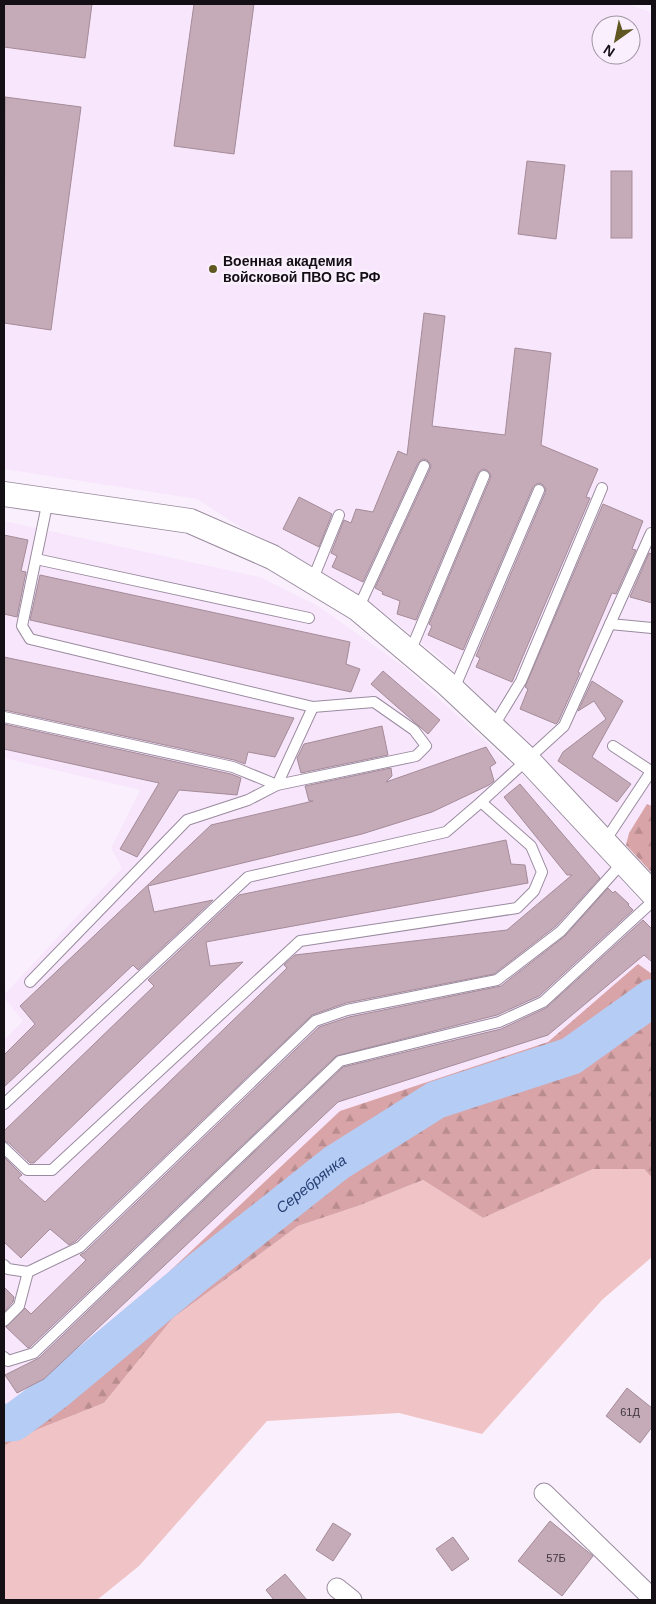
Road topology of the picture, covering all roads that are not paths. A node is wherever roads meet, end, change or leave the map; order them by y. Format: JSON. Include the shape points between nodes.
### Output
{"nodes":[{"id":1,"x":424,"y":466,"type":"dead end"},
{"id":2,"x":484,"y":476,"type":"dead end"},
{"id":3,"x":602,"y":488,"type":"dead end"},
{"id":4,"x":539,"y":490,"type":"dead end"},
{"id":5,"x":4,"y":494,"type":"edge"},
{"id":6,"x":48,"y":500,"type":"junction"},
{"id":7,"x":339,"y":515,"type":"dead end"},
{"id":8,"x":651,"y":533,"type":"dead end"},
{"id":9,"x":36,"y":559,"type":"junction"},
{"id":10,"x":312,"y":581,"type":"junction"},
{"id":11,"x":358,"y":609,"type":"junction"},
{"id":12,"x":309,"y":618,"type":"dead end"},
{"id":13,"x":610,"y":624,"type":"junction"},
{"id":14,"x":652,"y":628,"type":"edge"},
{"id":15,"x":410,"y":652,"type":"junction"},
{"id":16,"x":454,"y":690,"type":"junction"},
{"id":17,"x":313,"y":708,"type":"junction"},
{"id":18,"x":4,"y":717,"type":"edge"},
{"id":19,"x":493,"y":727,"type":"junction"},
{"id":20,"x":613,"y":746,"type":"dead end"},
{"id":21,"x":528,"y":760,"type":"junction"},
{"id":22,"x":652,"y":770,"type":"edge"},
{"id":23,"x":277,"y":785,"type":"junction"},
{"id":24,"x":481,"y":802,"type":"junction"},
{"id":25,"x":604,"y":842,"type":"junction"},
{"id":26,"x":623,"y":862,"type":"junction"},
{"id":27,"x":648,"y":882,"type":"edge"},
{"id":28,"x":652,"y":902,"type":"edge"},
{"id":29,"x":30,"y":982,"type":"dead end"},
{"id":30,"x":4,"y":1104,"type":"edge"},
{"id":31,"x":4,"y":1148,"type":"edge"},
{"id":32,"x":4,"y":1265,"type":"edge"},
{"id":33,"x":28,"y":1272,"type":"junction"},
{"id":34,"x":4,"y":1321,"type":"edge"},
{"id":35,"x":4,"y":1357,"type":"edge"},
{"id":36,"x":544,"y":1493,"type":"dead end"},
{"id":37,"x":337,"y":1588,"type":"dead end"},
{"id":38,"x":652,"y":1598,"type":"edge"},
{"id":39,"x":352,"y":1600,"type":"edge"}],
"edges":[{"from":1,"to":11,"type":"lane"},
{"from":2,"to":15,"type":"lane"},
{"from":3,"to":19,"type":"lane","via":[[521,681]]},
{"from":4,"to":16,"type":"lane"},
{"from":5,"to":6,"type":"street"},
{"from":6,"to":9,"type":"lane"},
{"from":6,"to":10,"type":"street","via":[[190,521],[272,557]]},
{"from":7,"to":10,"type":"lane"},
{"from":8,"to":13,"type":"lane"},
{"from":9,"to":12,"type":"lane"},
{"from":9,"to":17,"type":"lane","via":[[22,626],[30,639]]},
{"from":10,"to":11,"type":"street"},
{"from":11,"to":15,"type":"street"},
{"from":13,"to":14,"type":"lane"},
{"from":13,"to":21,"type":"lane","via":[[564,726]]},
{"from":15,"to":16,"type":"street"},
{"from":16,"to":19,"type":"street"},
{"from":17,"to":23,"type":"lane"},
{"from":17,"to":23,"type":"lane","via":[[374,702],[414,730],[426,746],[416,756]]},
{"from":18,"to":23,"type":"lane","via":[[233,767]]},
{"from":19,"to":21,"type":"street"},
{"from":20,"to":22,"type":"lane"},
{"from":21,"to":24,"type":"lane"},
{"from":21,"to":25,"type":"street"},
{"from":22,"to":25,"type":"lane"},
{"from":23,"to":29,"type":"lane","via":[[248,800],[187,820]]},
{"from":24,"to":30,"type":"lane","via":[[446,832],[248,877]]},
{"from":24,"to":31,"type":"lane","via":[[531,846],[542,872],[534,891],[517,908],[300,941],[52,1170],[27,1170]]},
{"from":25,"to":26,"type":"street"},
{"from":26,"to":27,"type":"street"},
{"from":26,"to":33,"type":"lane","via":[[561,931],[497,980],[347,1010],[315,1020],[80,1247]]},
{"from":28,"to":35,"type":"lane","via":[[543,1002],[499,1022],[340,1061],[34,1353],[8,1361]]},
{"from":32,"to":33,"type":"lane","via":[[8,1269]]},
{"from":33,"to":34,"type":"lane","via":[[19,1306]]},
{"from":36,"to":38,"type":"street"},
{"from":37,"to":39,"type":"street"}]}
